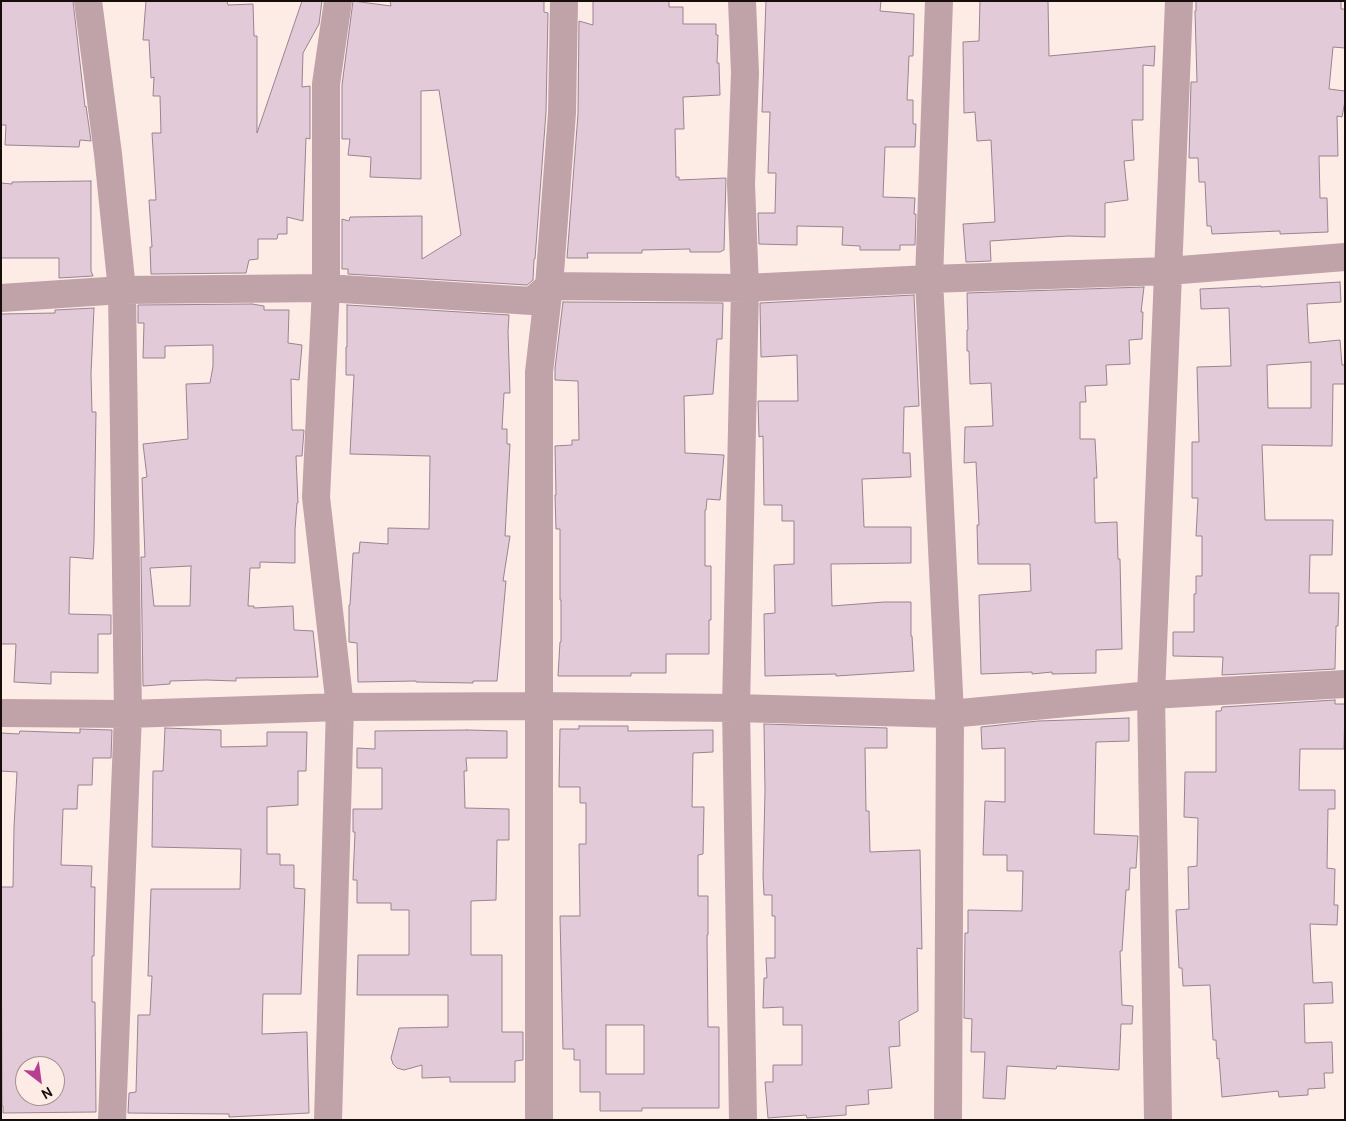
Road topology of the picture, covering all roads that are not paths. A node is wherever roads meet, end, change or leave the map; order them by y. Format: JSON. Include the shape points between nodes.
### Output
{"nodes":[{"id":1,"x":88,"y":1,"type":"edge"},
{"id":2,"x":338,"y":1,"type":"edge"},
{"id":3,"x":564,"y":1,"type":"edge"},
{"id":4,"x":742,"y":1,"type":"edge"},
{"id":5,"x":939,"y":1,"type":"edge"},
{"id":6,"x":1179,"y":1,"type":"edge"},
{"id":7,"x":1345,"y":257,"type":"edge"},
{"id":8,"x":1168,"y":271,"type":"junction"},
{"id":9,"x":929,"y":278,"type":"junction"},
{"id":10,"x":550,"y":286,"type":"junction"},
{"id":11,"x":326,"y":288,"type":"junction"},
{"id":12,"x":745,"y":288,"type":"junction"},
{"id":13,"x":122,"y":290,"type":"junction"},
{"id":14,"x":1,"y":298,"type":"edge"},
{"id":15,"x":1345,"y":684,"type":"edge"},
{"id":16,"x":1151,"y":695,"type":"junction"},
{"id":17,"x":538,"y":706,"type":"junction"},
{"id":18,"x":340,"y":707,"type":"junction"},
{"id":19,"x":736,"y":708,"type":"junction"},
{"id":20,"x":1,"y":713,"type":"edge"},
{"id":21,"x":128,"y":714,"type":"junction"},
{"id":22,"x":950,"y":714,"type":"junction"},
{"id":23,"x":112,"y":1120,"type":"edge"},
{"id":24,"x":328,"y":1120,"type":"edge"},
{"id":25,"x":539,"y":1120,"type":"edge"},
{"id":26,"x":743,"y":1120,"type":"edge"},
{"id":27,"x":948,"y":1120,"type":"edge"},
{"id":28,"x":1158,"y":1120,"type":"edge"}],
"edges":[{"from":1,"to":13,"type":"street"},
{"from":2,"to":11,"type":"street","via":[[326,84]]},
{"from":3,"to":10,"type":"street","via":[[562,113]]},
{"from":4,"to":12,"type":"street","via":[[745,73],[741,184]]},
{"from":5,"to":9,"type":"street"},
{"from":6,"to":8,"type":"street"},
{"from":7,"to":8,"type":"street"},
{"from":8,"to":9,"type":"street"},
{"from":8,"to":16,"type":"street"},
{"from":9,"to":12,"type":"street"},
{"from":9,"to":22,"type":"street"},
{"from":10,"to":11,"type":"street","via":[[532,301]]},
{"from":10,"to":12,"type":"street"},
{"from":10,"to":17,"type":"street","via":[[539,372]]},
{"from":11,"to":13,"type":"street"},
{"from":11,"to":18,"type":"street","via":[[316,497]]},
{"from":12,"to":19,"type":"street"},
{"from":13,"to":14,"type":"street"},
{"from":13,"to":21,"type":"street"},
{"from":15,"to":16,"type":"street"},
{"from":16,"to":22,"type":"street"},
{"from":16,"to":28,"type":"street"},
{"from":17,"to":18,"type":"street"},
{"from":17,"to":19,"type":"street"},
{"from":17,"to":25,"type":"street"},
{"from":18,"to":21,"type":"street"},
{"from":18,"to":24,"type":"street"},
{"from":19,"to":22,"type":"street"},
{"from":19,"to":26,"type":"street"},
{"from":20,"to":21,"type":"street"},
{"from":21,"to":23,"type":"street"},
{"from":22,"to":27,"type":"street"}]}
